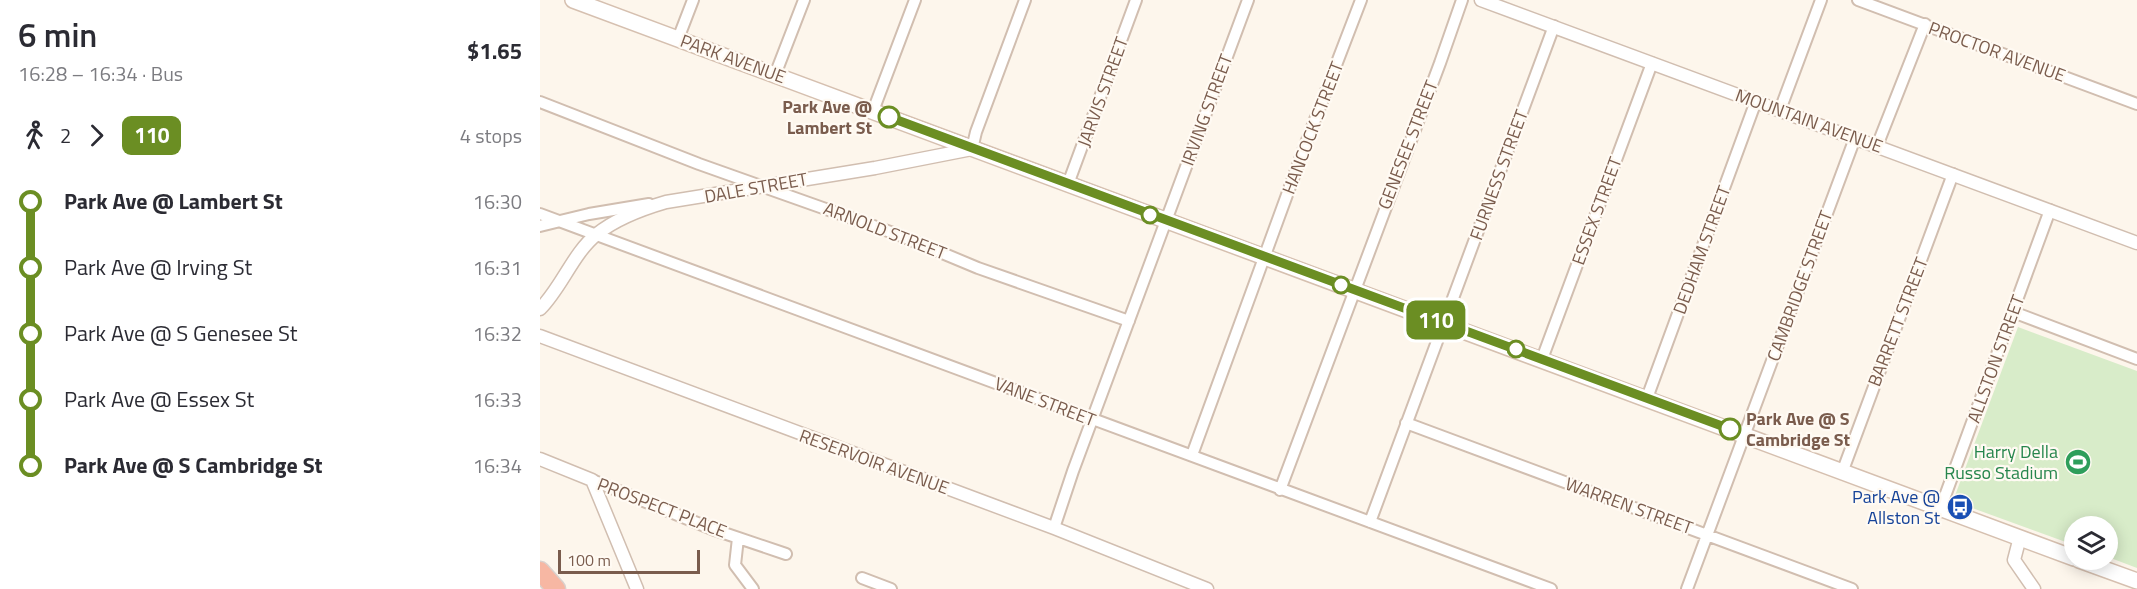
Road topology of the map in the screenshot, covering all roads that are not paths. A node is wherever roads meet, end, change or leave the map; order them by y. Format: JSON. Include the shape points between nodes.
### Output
{"nodes":[{"id":1,"x":693,"y":0,"type":"edge"},
{"id":2,"x":804,"y":0,"type":"edge"},
{"id":3,"x":915,"y":0,"type":"edge"},
{"id":4,"x":1026,"y":0,"type":"edge"},
{"id":5,"x":1136,"y":0,"type":"edge"},
{"id":6,"x":1248,"y":0,"type":"edge"},
{"id":7,"x":1361,"y":0,"type":"edge"},
{"id":8,"x":1462,"y":0,"type":"edge"},
{"id":9,"x":1481,"y":0,"type":"edge"},
{"id":10,"x":1821,"y":0,"type":"edge"},
{"id":11,"x":1858,"y":0,"type":"edge"},
{"id":12,"x":579,"y":1,"type":"edge"},
{"id":13,"x":1925,"y":24,"type":"junction"},
{"id":14,"x":1554,"y":26,"type":"junction"},
{"id":15,"x":678,"y":39,"type":"junction"},
{"id":16,"x":1652,"y":63,"type":"junction"},
{"id":17,"x":775,"y":75,"type":"junction"},
{"id":18,"x":1756,"y":101,"type":"junction"},
{"id":19,"x":540,"y":102,"type":"edge"},
{"id":20,"x":2137,"y":104,"type":"edge"},
{"id":21,"x":1780,"y":110,"type":"junction"},
{"id":22,"x":873,"y":111,"type":"junction"},
{"id":23,"x":1855,"y":138,"type":"junction"},
{"id":24,"x":1877,"y":146,"type":"junction"},
{"id":25,"x":972,"y":149,"type":"junction"},
{"id":26,"x":1953,"y":174,"type":"junction"},
{"id":27,"x":1068,"y":184,"type":"junction"},
{"id":28,"x":765,"y":187,"type":"junction"},
{"id":29,"x":666,"y":202,"type":"junction"},
{"id":30,"x":2050,"y":210,"type":"junction"},
{"id":31,"x":540,"y":214,"type":"edge"},
{"id":32,"x":1166,"y":220,"type":"junction"},
{"id":33,"x":561,"y":221,"type":"junction"},
{"id":34,"x":540,"y":226,"type":"edge"},
{"id":35,"x":597,"y":234,"type":"junction"},
{"id":36,"x":2137,"y":243,"type":"edge"},
{"id":37,"x":1264,"y":256,"type":"junction"},
{"id":38,"x":1354,"y":290,"type":"junction"},
{"id":39,"x":540,"y":309,"type":"edge"},
{"id":40,"x":2013,"y":312,"type":"junction"},
{"id":41,"x":1129,"y":321,"type":"junction"},
{"id":42,"x":1444,"y":323,"type":"junction"},
{"id":43,"x":540,"y":336,"type":"edge"},
{"id":44,"x":1542,"y":358,"type":"junction"},
{"id":45,"x":2137,"y":358,"type":"edge"},
{"id":46,"x":1647,"y":398,"type":"junction"},
{"id":47,"x":1093,"y":420,"type":"junction"},
{"id":48,"x":1406,"y":423,"type":"junction"},
{"id":49,"x":1745,"y":434,"type":"junction"},
{"id":50,"x":1192,"y":455,"type":"junction"},
{"id":51,"x":540,"y":459,"type":"edge"},
{"id":52,"x":1843,"y":470,"type":"junction"},
{"id":53,"x":592,"y":480,"type":"junction"},
{"id":54,"x":1280,"y":490,"type":"junction"},
{"id":55,"x":1941,"y":507,"type":"junction"},
{"id":56,"x":1370,"y":522,"type":"junction"},
{"id":57,"x":1054,"y":528,"type":"junction"},
{"id":58,"x":1708,"y":535,"type":"junction"},
{"id":59,"x":2020,"y":537,"type":"junction"},
{"id":60,"x":738,"y":538,"type":"junction"},
{"id":61,"x":786,"y":554,"type":"dead end"},
{"id":62,"x":2064,"y":554,"type":"edge"},
{"id":63,"x":2107,"y":570,"type":"edge"},
{"id":64,"x":540,"y":571,"type":"edge"},
{"id":65,"x":862,"y":578,"type":"dead end"},
{"id":66,"x":2137,"y":581,"type":"edge"},
{"id":67,"x":556,"y":589,"type":"edge"},
{"id":68,"x":637,"y":589,"type":"edge"},
{"id":69,"x":753,"y":589,"type":"edge"},
{"id":70,"x":891,"y":589,"type":"edge"},
{"id":71,"x":1207,"y":589,"type":"edge"},
{"id":72,"x":1551,"y":589,"type":"edge"},
{"id":73,"x":1687,"y":589,"type":"edge"},
{"id":74,"x":1852,"y":589,"type":"edge"},
{"id":75,"x":2034,"y":589,"type":"edge"}],
"edges":[{"from":1,"to":15,"type":"street"},
{"from":2,"to":17,"type":"street"},
{"from":3,"to":22,"type":"street"},
{"from":4,"to":25,"type":"street"},
{"from":5,"to":27,"type":"street","name":"JARVIS STREET"},
{"from":6,"to":32,"type":"street","name":"IRVING STREET"},
{"from":7,"to":37,"type":"street","name":"HANCOCK STREET"},
{"from":8,"to":38,"type":"street","name":"GENESEE STREET"},
{"from":9,"to":14,"type":"street","name":"MOUNTAIN AVENUE"},
{"from":10,"to":21,"type":"street"},
{"from":11,"to":13,"type":"street","name":"PROCTOR AVENUE"},
{"from":12,"to":15,"type":"main road","name":"PARK AVENUE"},
{"from":13,"to":20,"type":"street","name":"PROCTOR AVENUE"},
{"from":13,"to":24,"type":"street"},
{"from":14,"to":16,"type":"street","name":"MOUNTAIN AVENUE"},
{"from":14,"to":42,"type":"street","name":"FURNESS STREET"},
{"from":15,"to":17,"type":"main road","name":"PARK AVENUE"},
{"from":16,"to":18,"type":"street","name":"MOUNTAIN AVENUE"},
{"from":16,"to":44,"type":"street","name":"ESSEX STREET"},
{"from":17,"to":22,"type":"main road","name":"PARK AVENUE"},
{"from":18,"to":21,"type":"street","name":"MOUNTAIN AVENUE"},
{"from":18,"to":46,"type":"street","name":"DEDHAM STREET"},
{"from":19,"to":28,"type":"street","name":"ARNOLD STREET"},
{"from":21,"to":23,"type":"street","name":"MOUNTAIN AVENUE"},
{"from":22,"to":25,"type":"main road","name":"PARK AVENUE"},
{"from":23,"to":24,"type":"street","name":"MOUNTAIN AVENUE"},
{"from":23,"to":49,"type":"street","name":"CAMBRIDGE STREET"},
{"from":24,"to":26,"type":"street","name":"MOUNTAIN AVENUE"},
{"from":25,"to":27,"type":"main road","name":"PARK AVENUE"},
{"from":25,"to":28,"type":"street","name":"DALE STREET"},
{"from":26,"to":30,"type":"street","name":"MOUNTAIN AVENUE"},
{"from":26,"to":52,"type":"street","name":"BARRETT STREET"},
{"from":27,"to":32,"type":"main road","name":"PARK AVENUE"},
{"from":28,"to":29,"type":"street","name":"DALE STREET"},
{"from":28,"to":41,"type":"street","name":"ARNOLD STREET"},
{"from":29,"to":33,"type":"street","name":"DALE STREET"},
{"from":29,"to":35,"type":"street","via":[[626,216]]},
{"from":30,"to":36,"type":"street","name":"MOUNTAIN AVENUE"},
{"from":30,"to":40,"type":"street","name":"ALLSTON STREET"},
{"from":31,"to":33,"type":"street","name":"VANE STREET"},
{"from":32,"to":37,"type":"main road","name":"PARK AVENUE"},
{"from":32,"to":41,"type":"street","name":"IRVING STREET"},
{"from":33,"to":34,"type":"street","name":"DALE STREET"},
{"from":33,"to":35,"type":"street","name":"VANE STREET"},
{"from":35,"to":39,"type":"street"},
{"from":35,"to":47,"type":"street","name":"VANE STREET"},
{"from":37,"to":38,"type":"main road","name":"PARK AVENUE"},
{"from":37,"to":50,"type":"street","name":"HANCOCK STREET"},
{"from":38,"to":42,"type":"main road","name":"PARK AVENUE"},
{"from":38,"to":54,"type":"street","name":"GENESEE STREET"},
{"from":40,"to":45,"type":"street"},
{"from":40,"to":55,"type":"street","name":"ALLSTON STREET"},
{"from":41,"to":47,"type":"street","name":"IRVING STREET"},
{"from":42,"to":44,"type":"main road","name":"PARK AVENUE"},
{"from":42,"to":48,"type":"street","name":"FURNESS STREET"},
{"from":43,"to":57,"type":"street","name":"RESERVOIR AVENUE"},
{"from":44,"to":46,"type":"main road","name":"PARK AVENUE"},
{"from":46,"to":49,"type":"main road","name":"PARK AVENUE"},
{"from":47,"to":50,"type":"street","name":"VANE STREET"},
{"from":47,"to":57,"type":"street","name":"IRVING STREET"},
{"from":48,"to":56,"type":"street","name":"FURNESS STREET"},
{"from":48,"to":58,"type":"street","name":"WARREN STREET"},
{"from":49,"to":52,"type":"main road","name":"PARK AVENUE"},
{"from":49,"to":58,"type":"street","name":"CAMBRIDGE STREET"},
{"from":50,"to":54,"type":"street","name":"VANE STREET"},
{"from":51,"to":53,"type":"street","name":"PROSPECT PLACE"},
{"from":52,"to":55,"type":"main road","name":"PARK AVENUE"},
{"from":53,"to":60,"type":"street","name":"PROSPECT PLACE"},
{"from":53,"to":68,"type":"street"},
{"from":54,"to":56,"type":"street","name":"VANE STREET"},
{"from":55,"to":59,"type":"main road","name":"PARK AVENUE"},
{"from":56,"to":72,"type":"street","name":"VANE STREET"},
{"from":57,"to":71,"type":"street","name":"RESERVOIR AVENUE"},
{"from":58,"to":73,"type":"street","name":"CAMBRIDGE STREET"},
{"from":58,"to":74,"type":"street","name":"WARREN STREET"},
{"from":59,"to":62,"type":"main road","name":"PARK AVENUE"},
{"from":59,"to":75,"type":"street","via":[[2014,560]]},
{"from":60,"to":61,"type":"street","name":"PROSPECT PLACE"},
{"from":60,"to":69,"type":"street","via":[[735,565]]},
{"from":63,"to":66,"type":"main road"},
{"from":64,"to":67,"type":"highway"},
{"from":65,"to":70,"type":"street"}]}
